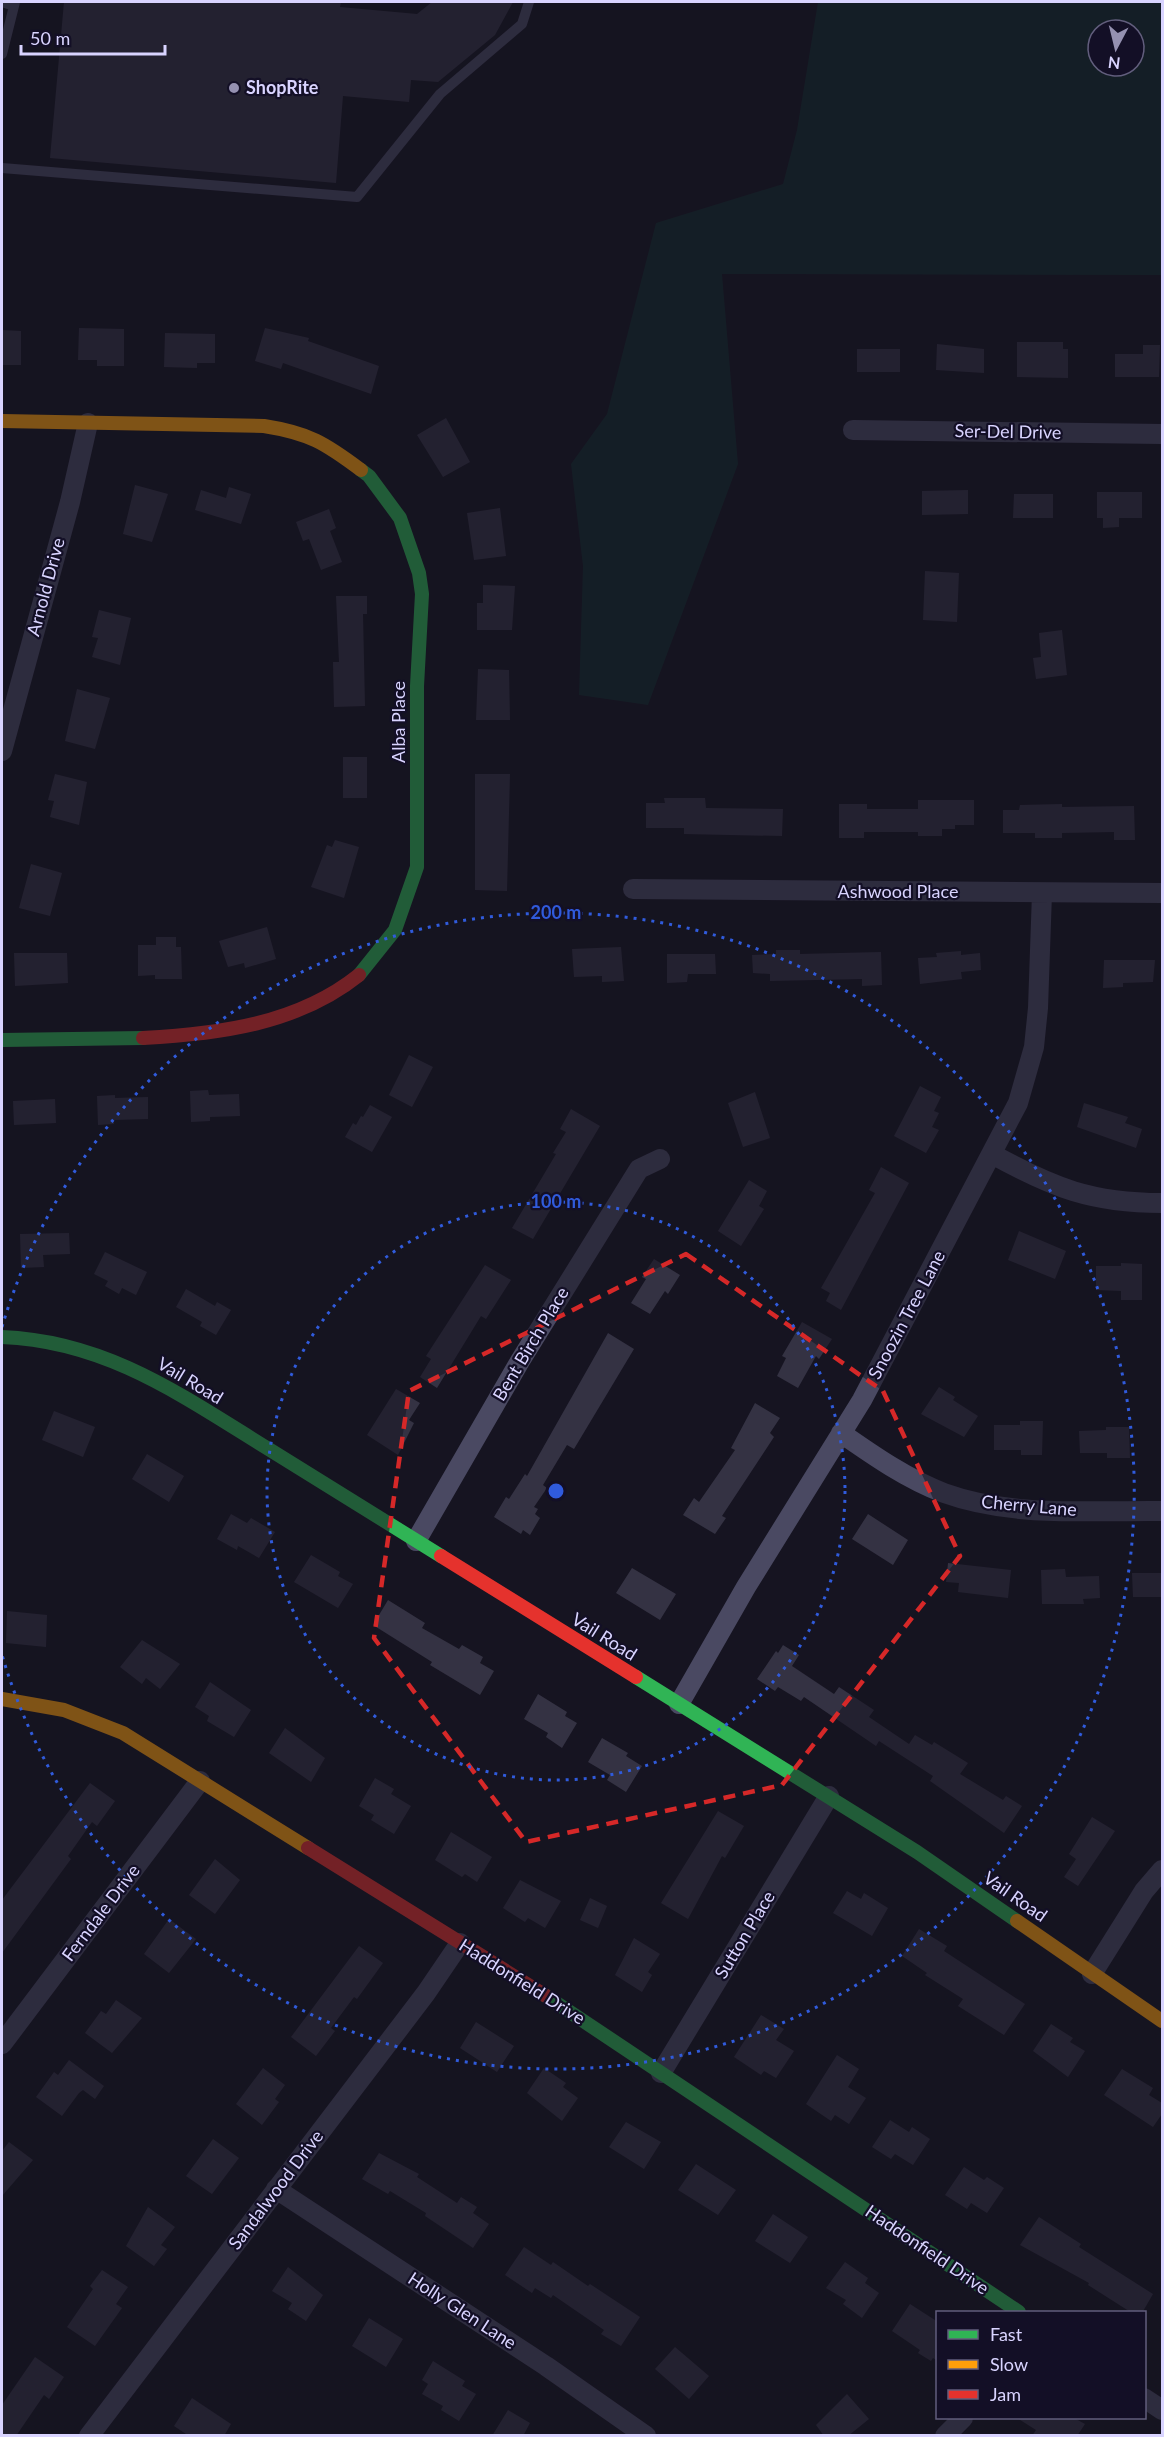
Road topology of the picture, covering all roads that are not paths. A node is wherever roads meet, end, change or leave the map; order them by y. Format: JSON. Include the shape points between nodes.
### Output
{"nodes":[{"id":1,"x":2,"y":2,"type":"edge"},
{"id":2,"x":529,"y":2,"type":"edge"},
{"id":3,"x":15,"y":4,"type":"edge"},
{"id":4,"x":2,"y":54,"type":"edge"},
{"id":5,"x":2,"y":168,"type":"edge"},
{"id":6,"x":2,"y":421,"type":"edge"},
{"id":7,"x":88,"y":423,"type":"junction"},
{"id":8,"x":853,"y":430,"type":"dead end"},
{"id":9,"x":1162,"y":434,"type":"edge"},
{"id":10,"x":2,"y":751,"type":"edge"},
{"id":11,"x":633,"y":890,"type":"dead end"},
{"id":12,"x":1042,"y":893,"type":"junction"},
{"id":13,"x":1162,"y":893,"type":"edge"},
{"id":14,"x":2,"y":1040,"type":"edge"},
{"id":15,"x":992,"y":1154,"type":"junction"},
{"id":16,"x":660,"y":1159,"type":"dead end"},
{"id":17,"x":1162,"y":1203,"type":"edge"},
{"id":18,"x":2,"y":1337,"type":"edge"},
{"id":19,"x":841,"y":1433,"type":"junction"},
{"id":20,"x":1162,"y":1511,"type":"edge"},
{"id":21,"x":416,"y":1541,"type":"junction"},
{"id":22,"x":2,"y":1699,"type":"edge"},
{"id":23,"x":679,"y":1704,"type":"junction"},
{"id":24,"x":200,"y":1781,"type":"junction"},
{"id":25,"x":829,"y":1796,"type":"junction"},
{"id":26,"x":1162,"y":1870,"type":"edge"},
{"id":27,"x":460,"y":1942,"type":"junction"},
{"id":28,"x":1092,"y":1974,"type":"junction"},
{"id":29,"x":1162,"y":2021,"type":"edge"},
{"id":30,"x":2,"y":2044,"type":"edge"},
{"id":31,"x":661,"y":2073,"type":"junction"},
{"id":32,"x":276,"y":2189,"type":"junction"},
{"id":33,"x":1016,"y":2311,"type":"edge"},
{"id":34,"x":1146,"y":2399,"type":"edge"},
{"id":35,"x":1162,"y":2410,"type":"edge"},
{"id":36,"x":962,"y":2419,"type":"edge"},
{"id":37,"x":90,"y":2435,"type":"edge"},
{"id":38,"x":646,"y":2436,"type":"edge"},
{"id":39,"x":945,"y":2436,"type":"edge"}],
"edges":[{"from":1,"to":3,"type":"lane"},
{"from":2,"to":5,"type":"lane","via":[[522,24],[440,94],[357,197]]},
{"from":3,"to":4,"type":"lane"},
{"from":6,"to":7,"type":"street","name":"Alba Place"},
{"from":7,"to":10,"type":"street","name":"Arnold Drive"},
{"from":7,"to":14,"type":"street","name":"Alba Place","via":[[264,426],[290,430],[327,444],[351,460],[388,498],[412,547],[422,594],[417,686],[417,867],[406,910],[390,941],[354,980],[310,1007],[222,1033]]},
{"from":8,"to":9,"type":"street","name":"Ser-Del Drive"},
{"from":11,"to":12,"type":"street","name":"Ashwood Place"},
{"from":12,"to":13,"type":"street","name":"Ashwood Place"},
{"from":12,"to":15,"type":"street","name":"Snoozin Tree Lane","via":[[1034,1047],[1018,1103]]},
{"from":15,"to":17,"type":"street","via":[[1037,1179],[1074,1193],[1100,1199]]},
{"from":15,"to":19,"type":"street","name":"Snoozin Tree Lane"},
{"from":16,"to":21,"type":"street","name":"Bent Birch Place","via":[[639,1169],[520,1361]]},
{"from":18,"to":21,"type":"street","name":"Vail Road","via":[[84,1349],[157,1380]]},
{"from":19,"to":20,"type":"street","name":"Cherry Lane","via":[[921,1483],[983,1504]]},
{"from":19,"to":23,"type":"street","name":"Snoozin Tree Lane"},
{"from":21,"to":23,"type":"street","name":"Vail Road"},
{"from":22,"to":24,"type":"street","name":"Haddonfield Drive","via":[[87,1717],[123,1733]]},
{"from":23,"to":25,"type":"street","name":"Vail Road"},
{"from":24,"to":27,"type":"street","name":"Haddonfield Drive"},
{"from":24,"to":30,"type":"street","name":"Ferndale Drive"},
{"from":25,"to":28,"type":"street","name":"Vail Road","via":[[918,1852]]},
{"from":25,"to":31,"type":"street","name":"Sutton Place"},
{"from":26,"to":28,"type":"street","via":[[1144,1891]]},
{"from":27,"to":31,"type":"street","name":"Haddonfield Drive"},
{"from":27,"to":32,"type":"street","name":"Sandalwood Drive","via":[[426,1993]]},
{"from":28,"to":29,"type":"street","name":"Vail Road"},
{"from":31,"to":33,"type":"street","name":"Haddonfield Drive"},
{"from":32,"to":37,"type":"street","name":"Sandalwood Drive"},
{"from":32,"to":38,"type":"street","name":"Holly Glen Lane"},
{"from":34,"to":35,"type":"street"},
{"from":36,"to":39,"type":"street"}]}
